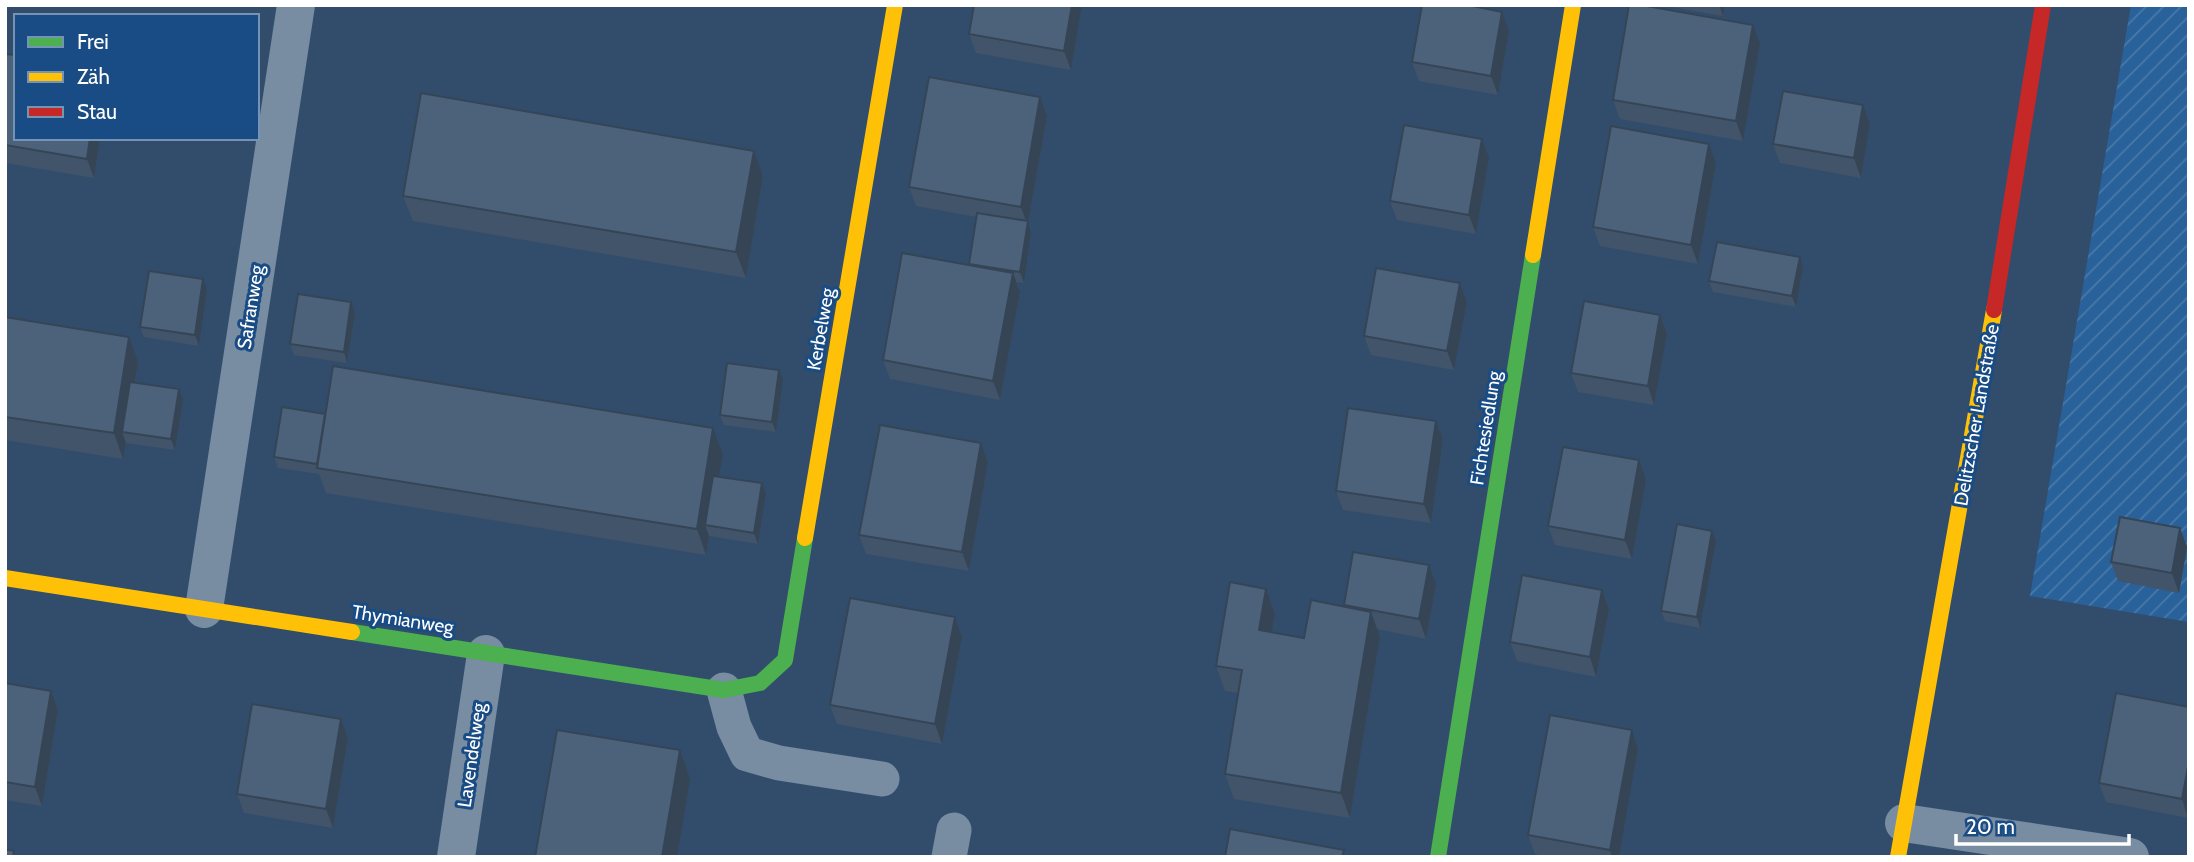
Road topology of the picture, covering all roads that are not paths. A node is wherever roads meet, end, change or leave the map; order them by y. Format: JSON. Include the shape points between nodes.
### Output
{"nodes":[{"id":1,"x":296,"y":5,"type":"edge"},
{"id":2,"x":895,"y":5,"type":"edge"},
{"id":3,"x":1573,"y":5,"type":"edge"},
{"id":4,"x":2043,"y":5,"type":"edge"},
{"id":5,"x":5,"y":578,"type":"edge"},
{"id":6,"x":204,"y":609,"type":"junction"},
{"id":7,"x":486,"y":654,"type":"junction"},
{"id":8,"x":785,"y":660,"type":"joint"},
{"id":9,"x":724,"y":690,"type":"junction"},
{"id":10,"x":882,"y":779,"type":"dead end"},
{"id":11,"x":1901,"y":840,"type":"edge"},
{"id":12,"x":456,"y":857,"type":"edge"},
{"id":13,"x":1438,"y":857,"type":"edge"},
{"id":14,"x":2130,"y":857,"type":"edge"}],
"edges":[{"from":1,"to":6,"type":"street","name":"Safranweg"},
{"from":2,"to":8,"type":"street","name":"Kerbelweg"},
{"from":3,"to":13,"type":"street","name":"Fichtesiedlung"},
{"from":4,"to":11,"type":"street","name":"Delitzscher Landstraße","via":[[1989,344]]},
{"from":5,"to":6,"type":"street","name":"Thymianweg"},
{"from":6,"to":7,"type":"street","name":"Thymianweg"},
{"from":7,"to":9,"type":"street","name":"Thymianweg"},
{"from":7,"to":12,"type":"street","name":"Lavendelweg"},
{"from":8,"to":9,"type":"street","name":"Thymianweg","via":[[760,682]]},
{"from":9,"to":10,"type":"lane","via":[[747,754]]},
{"from":11,"to":14,"type":"street","name":"Delitzscher Landstraße"}]}
